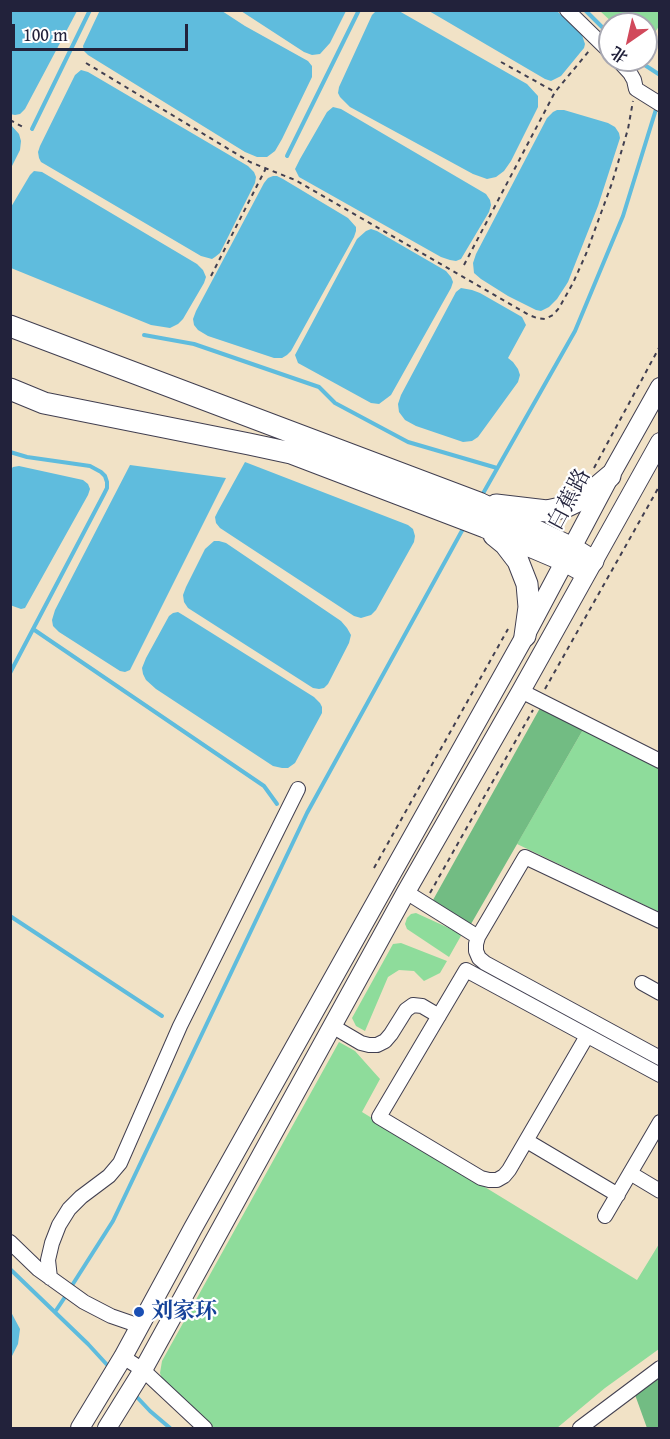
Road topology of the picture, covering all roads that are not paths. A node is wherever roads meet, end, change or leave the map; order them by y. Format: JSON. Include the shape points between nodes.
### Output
{"nodes":[{"id":1,"x":567,"y":10,"type":"edge"},
{"id":2,"x":598,"y":40,"type":"edge"},
{"id":3,"x":629,"y":72,"type":"edge"},
{"id":4,"x":648,"y":97,"type":"edge"},
{"id":5,"x":10,"y":326,"type":"edge"},
{"id":6,"x":660,"y":387,"type":"edge"},
{"id":7,"x":10,"y":389,"type":"edge"},
{"id":8,"x":660,"y":442,"type":"edge"},
{"id":9,"x":601,"y":473,"type":"junction"},
{"id":10,"x":479,"y":503,"type":"junction"},
{"id":11,"x":485,"y":526,"type":"junction"},
{"id":12,"x":568,"y":555,"type":"junction"},
{"id":13,"x":590,"y":567,"type":"junction"},
{"id":14,"x":518,"y":630,"type":"junction"},
{"id":15,"x":521,"y":691,"type":"junction"},
{"id":16,"x":660,"y":761,"type":"edge"},
{"id":17,"x":298,"y":789,"type":"dead end"},
{"id":18,"x":405,"y":892,"type":"junction"},
{"id":19,"x":660,"y":921,"type":"edge"},
{"id":20,"x":478,"y":937,"type":"junction"},
{"id":21,"x":642,"y":983,"type":"dead end"},
{"id":22,"x":660,"y":993,"type":"edge"},
{"id":23,"x":439,"y":1016,"type":"junction"},
{"id":24,"x":332,"y":1026,"type":"junction"},
{"id":25,"x":587,"y":1036,"type":"junction"},
{"id":26,"x":658,"y":1055,"type":"edge"},
{"id":27,"x":660,"y":1075,"type":"edge"},
{"id":28,"x":660,"y":1122,"type":"edge"},
{"id":29,"x":527,"y":1141,"type":"junction"},
{"id":30,"x":630,"y":1173,"type":"junction"},
{"id":31,"x":660,"y":1191,"type":"edge"},
{"id":32,"x":618,"y":1195,"type":"junction"},
{"id":33,"x":605,"y":1216,"type":"dead end"},
{"id":34,"x":10,"y":1242,"type":"edge"},
{"id":35,"x":50,"y":1278,"type":"junction"},
{"id":36,"x":140,"y":1326,"type":"junction"},
{"id":37,"x":123,"y":1357,"type":"junction"},
{"id":38,"x":660,"y":1368,"type":"edge"},
{"id":39,"x":142,"y":1370,"type":"junction"},
{"id":40,"x":80,"y":1428,"type":"edge"},
{"id":41,"x":107,"y":1428,"type":"edge"},
{"id":42,"x":206,"y":1428,"type":"edge"},
{"id":43,"x":580,"y":1428,"type":"edge"}],
"edges":[{"from":1,"to":2,"type":"street"},
{"from":3,"to":4,"type":"street"},
{"from":5,"to":10,"type":"highway"},
{"from":6,"to":9,"type":"main road","name":"白蕉路"},
{"from":7,"to":11,"type":"highway","via":[[44,403],[291,453]]},
{"from":8,"to":13,"type":"main road"},
{"from":9,"to":10,"type":"highway","via":[[584,498],[565,507],[547,511]]},
{"from":9,"to":12,"type":"main road","name":"白蕉路"},
{"from":10,"to":12,"type":"highway"},
{"from":11,"to":12,"type":"highway"},
{"from":11,"to":14,"type":"highway","via":[[518,561],[527,584],[529,607]]},
{"from":12,"to":13,"type":"highway"},
{"from":12,"to":14,"type":"main road","name":"白蕉路"},
{"from":13,"to":15,"type":"main road"},
{"from":14,"to":36,"type":"main road","name":"白蕉路"},
{"from":15,"to":16,"type":"street"},
{"from":15,"to":18,"type":"main road"},
{"from":17,"to":35,"type":"street","via":[[180,1026],[120,1162],[69,1209],[58,1225],[48,1260]]},
{"from":18,"to":20,"type":"street"},
{"from":18,"to":24,"type":"main road"},
{"from":19,"to":20,"type":"street","via":[[525,857]]},
{"from":20,"to":26,"type":"street","via":[[476,951],[485,963]]},
{"from":21,"to":22,"type":"street"},
{"from":23,"to":24,"type":"street","via":[[413,1005],[385,1041],[369,1045]]},
{"from":23,"to":25,"type":"street","via":[[466,970]]},
{"from":23,"to":29,"type":"street","via":[[380,1117],[489,1180],[504,1176]]},
{"from":24,"to":39,"type":"main road"},
{"from":25,"to":27,"type":"street"},
{"from":25,"to":29,"type":"street"},
{"from":28,"to":30,"type":"street"},
{"from":29,"to":32,"type":"street"},
{"from":30,"to":31,"type":"street"},
{"from":30,"to":32,"type":"street"},
{"from":32,"to":33,"type":"street"},
{"from":34,"to":35,"type":"street"},
{"from":35,"to":36,"type":"street","via":[[84,1302]]},
{"from":36,"to":37,"type":"main road","name":"白蕉路"},
{"from":37,"to":39,"type":"street"},
{"from":37,"to":40,"type":"main road","name":"白蕉路"},
{"from":38,"to":43,"type":"street"},
{"from":39,"to":41,"type":"main road"},
{"from":39,"to":42,"type":"street"}]}
